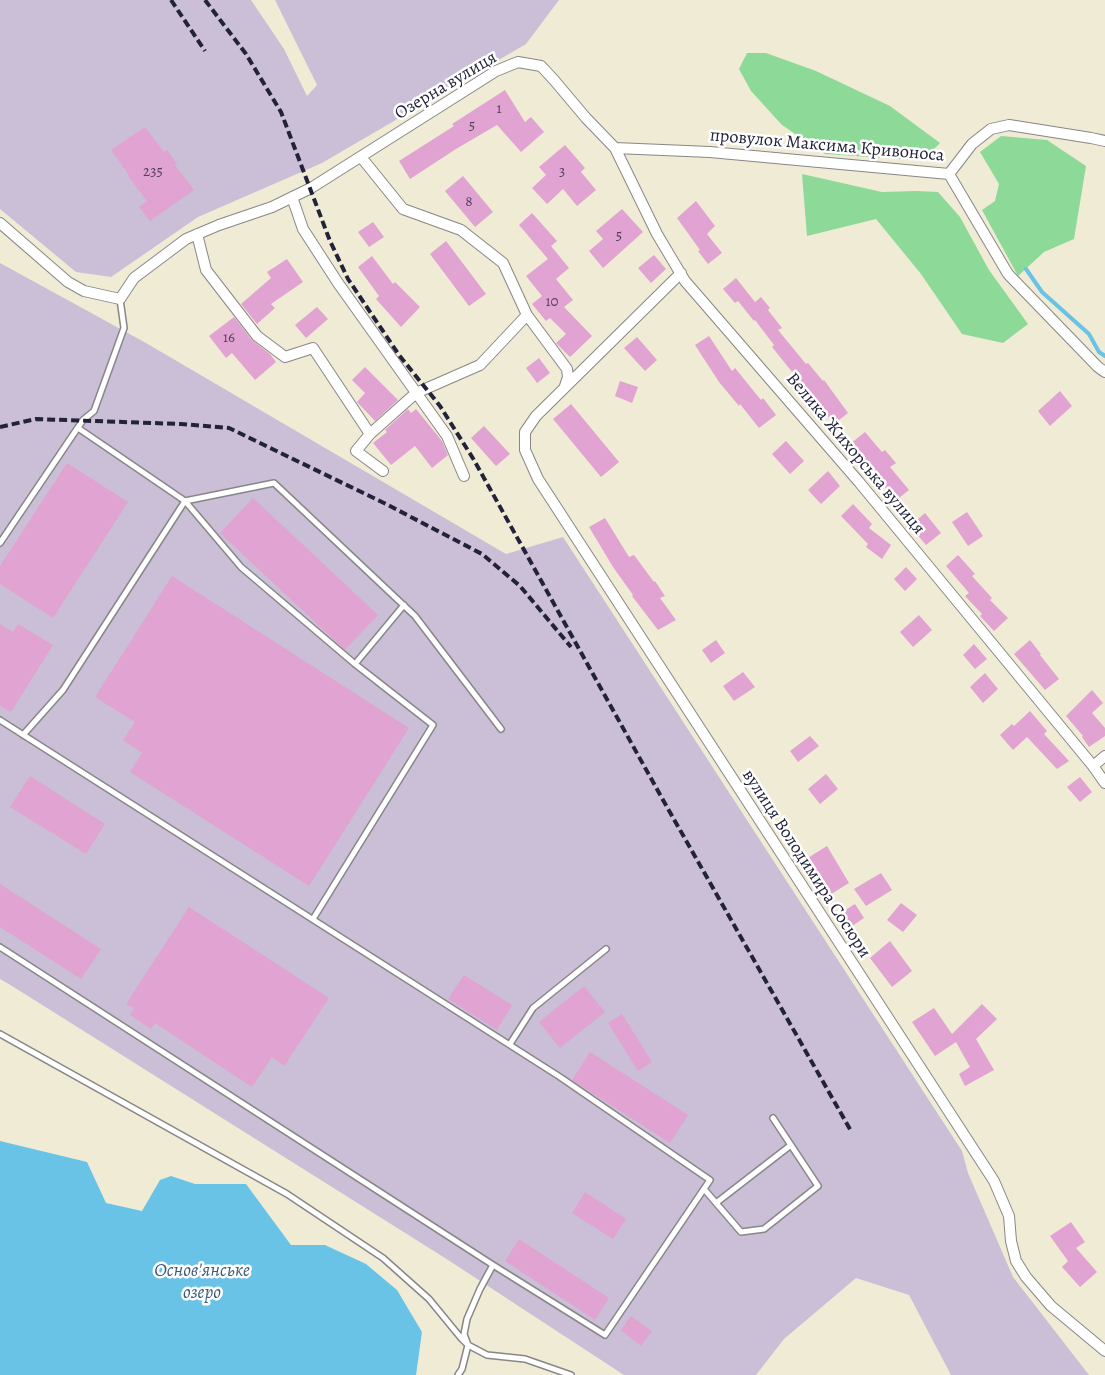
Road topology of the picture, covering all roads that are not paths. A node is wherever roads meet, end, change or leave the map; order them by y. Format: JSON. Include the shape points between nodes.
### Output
{"nodes":[{"id":1,"x":1105,"y":142,"type":"edge"},
{"id":2,"x":616,"y":148,"type":"junction"},
{"id":3,"x":361,"y":157,"type":"junction"},
{"id":4,"x":949,"y":174,"type":"junction"},
{"id":5,"x":292,"y":197,"type":"junction"},
{"id":6,"x":0,"y":223,"type":"edge"},
{"id":7,"x":197,"y":234,"type":"junction"},
{"id":8,"x":681,"y":273,"type":"junction"},
{"id":9,"x":120,"y":299,"type":"junction"},
{"id":10,"x":527,"y":315,"type":"junction"},
{"id":11,"x":1105,"y":372,"type":"edge"},
{"id":12,"x":565,"y":386,"type":"junction"},
{"id":13,"x":416,"y":393,"type":"junction"},
{"id":14,"x":78,"y":428,"type":"junction"},
{"id":15,"x":370,"y":434,"type":"junction"},
{"id":16,"x":383,"y":471,"type":"dead end"},
{"id":17,"x":464,"y":476,"type":"dead end"},
{"id":18,"x":185,"y":501,"type":"junction"},
{"id":19,"x":0,"y":543,"type":"edge"},
{"id":20,"x":404,"y":606,"type":"junction"},
{"id":21,"x":355,"y":664,"type":"junction"},
{"id":22,"x":0,"y":720,"type":"edge"},
{"id":23,"x":501,"y":729,"type":"dead end"},
{"id":24,"x":23,"y":735,"type":"junction"},
{"id":25,"x":1105,"y":756,"type":"edge"},
{"id":26,"x":1093,"y":766,"type":"junction"},
{"id":27,"x":1105,"y":783,"type":"edge"},
{"id":28,"x":313,"y":919,"type":"junction"},
{"id":29,"x":0,"y":947,"type":"edge"},
{"id":30,"x":606,"y":949,"type":"dead end"},
{"id":31,"x":0,"y":1034,"type":"edge"},
{"id":32,"x":510,"y":1044,"type":"junction"},
{"id":33,"x":773,"y":1118,"type":"dead end"},
{"id":34,"x":791,"y":1145,"type":"junction"},
{"id":35,"x":704,"y":1189,"type":"junction"},
{"id":36,"x":716,"y":1203,"type":"junction"},
{"id":37,"x":493,"y":1266,"type":"junction"},
{"id":38,"x":468,"y":1345,"type":"junction"},
{"id":39,"x":1105,"y":1351,"type":"edge"},
{"id":40,"x":458,"y":1375,"type":"edge"},
{"id":41,"x":571,"y":1375,"type":"edge"}],
"edges":[{"from":1,"to":4,"type":"street","name":"провулок Максима Кривоноса","via":[[1009,125],[991,129],[972,144]]},
{"from":2,"to":3,"type":"street","name":"Озерна вулиця","via":[[541,66],[518,62],[496,71]]},
{"from":2,"to":4,"type":"street","name":"провулок Максима Кривоноса","via":[[710,152]]},
{"from":2,"to":8,"type":"street","name":"Озерна вулиця","via":[[657,234]]},
{"from":3,"to":5,"type":"street","name":"Озерна вулиця"},
{"from":3,"to":10,"type":"street","via":[[404,209],[461,230],[503,263]]},
{"from":4,"to":11,"type":"street","via":[[1008,274]]},
{"from":5,"to":7,"type":"street","name":"Озерна вулиця","via":[[272,208]]},
{"from":5,"to":13,"type":"street","via":[[303,229]]},
{"from":6,"to":9,"type":"street","via":[[68,282],[84,291]]},
{"from":7,"to":9,"type":"street","name":"Озерна вулиця","via":[[134,278]]},
{"from":7,"to":15,"type":"street","via":[[206,270],[257,336],[285,357],[313,348]]},
{"from":8,"to":12,"type":"street"},
{"from":8,"to":26,"type":"street","name":"Велика Жихорська вулиця","via":[[859,482]]},
{"from":9,"to":14,"type":"lane","via":[[124,328],[94,411]]},
{"from":10,"to":12,"type":"street","via":[[567,369]]},
{"from":10,"to":13,"type":"street","via":[[480,365]]},
{"from":12,"to":39,"type":"street","name":"вулиця Володимира Сосюри","via":[[525,432],[525,450],[538,479],[994,1181],[1009,1216],[1016,1261],[1026,1277],[1051,1306]]},
{"from":13,"to":15,"type":"street"},
{"from":13,"to":17,"type":"street","via":[[447,436]]},
{"from":14,"to":18,"type":"lane"},
{"from":14,"to":19,"type":"lane"},
{"from":15,"to":16,"type":"street","via":[[356,451]]},
{"from":18,"to":20,"type":"lane","via":[[274,484]]},
{"from":18,"to":21,"type":"lane","via":[[241,567]]},
{"from":18,"to":24,"type":"lane","via":[[63,690]]},
{"from":20,"to":21,"type":"lane"},
{"from":20,"to":23,"type":"lane"},
{"from":21,"to":28,"type":"lane","via":[[433,725]]},
{"from":22,"to":24,"type":"lane"},
{"from":24,"to":28,"type":"lane"},
{"from":25,"to":26,"type":"street"},
{"from":26,"to":27,"type":"street","name":"Велика Жихорська вулиця"},
{"from":28,"to":32,"type":"lane"},
{"from":29,"to":37,"type":"lane"},
{"from":30,"to":32,"type":"lane","via":[[534,1008]]},
{"from":31,"to":38,"type":"lane","via":[[303,1204],[383,1258],[429,1299]]},
{"from":32,"to":35,"type":"lane","via":[[710,1180]]},
{"from":33,"to":34,"type":"lane"},
{"from":34,"to":36,"type":"lane"},
{"from":34,"to":36,"type":"lane","via":[[818,1186],[764,1229],[741,1232]]},
{"from":35,"to":36,"type":"lane"},
{"from":35,"to":37,"type":"lane","via":[[605,1335]]},
{"from":37,"to":38,"type":"lane","via":[[467,1319],[464,1334]]},
{"from":38,"to":40,"type":"lane"},
{"from":38,"to":41,"type":"lane","via":[[487,1355],[525,1359]]}]}
